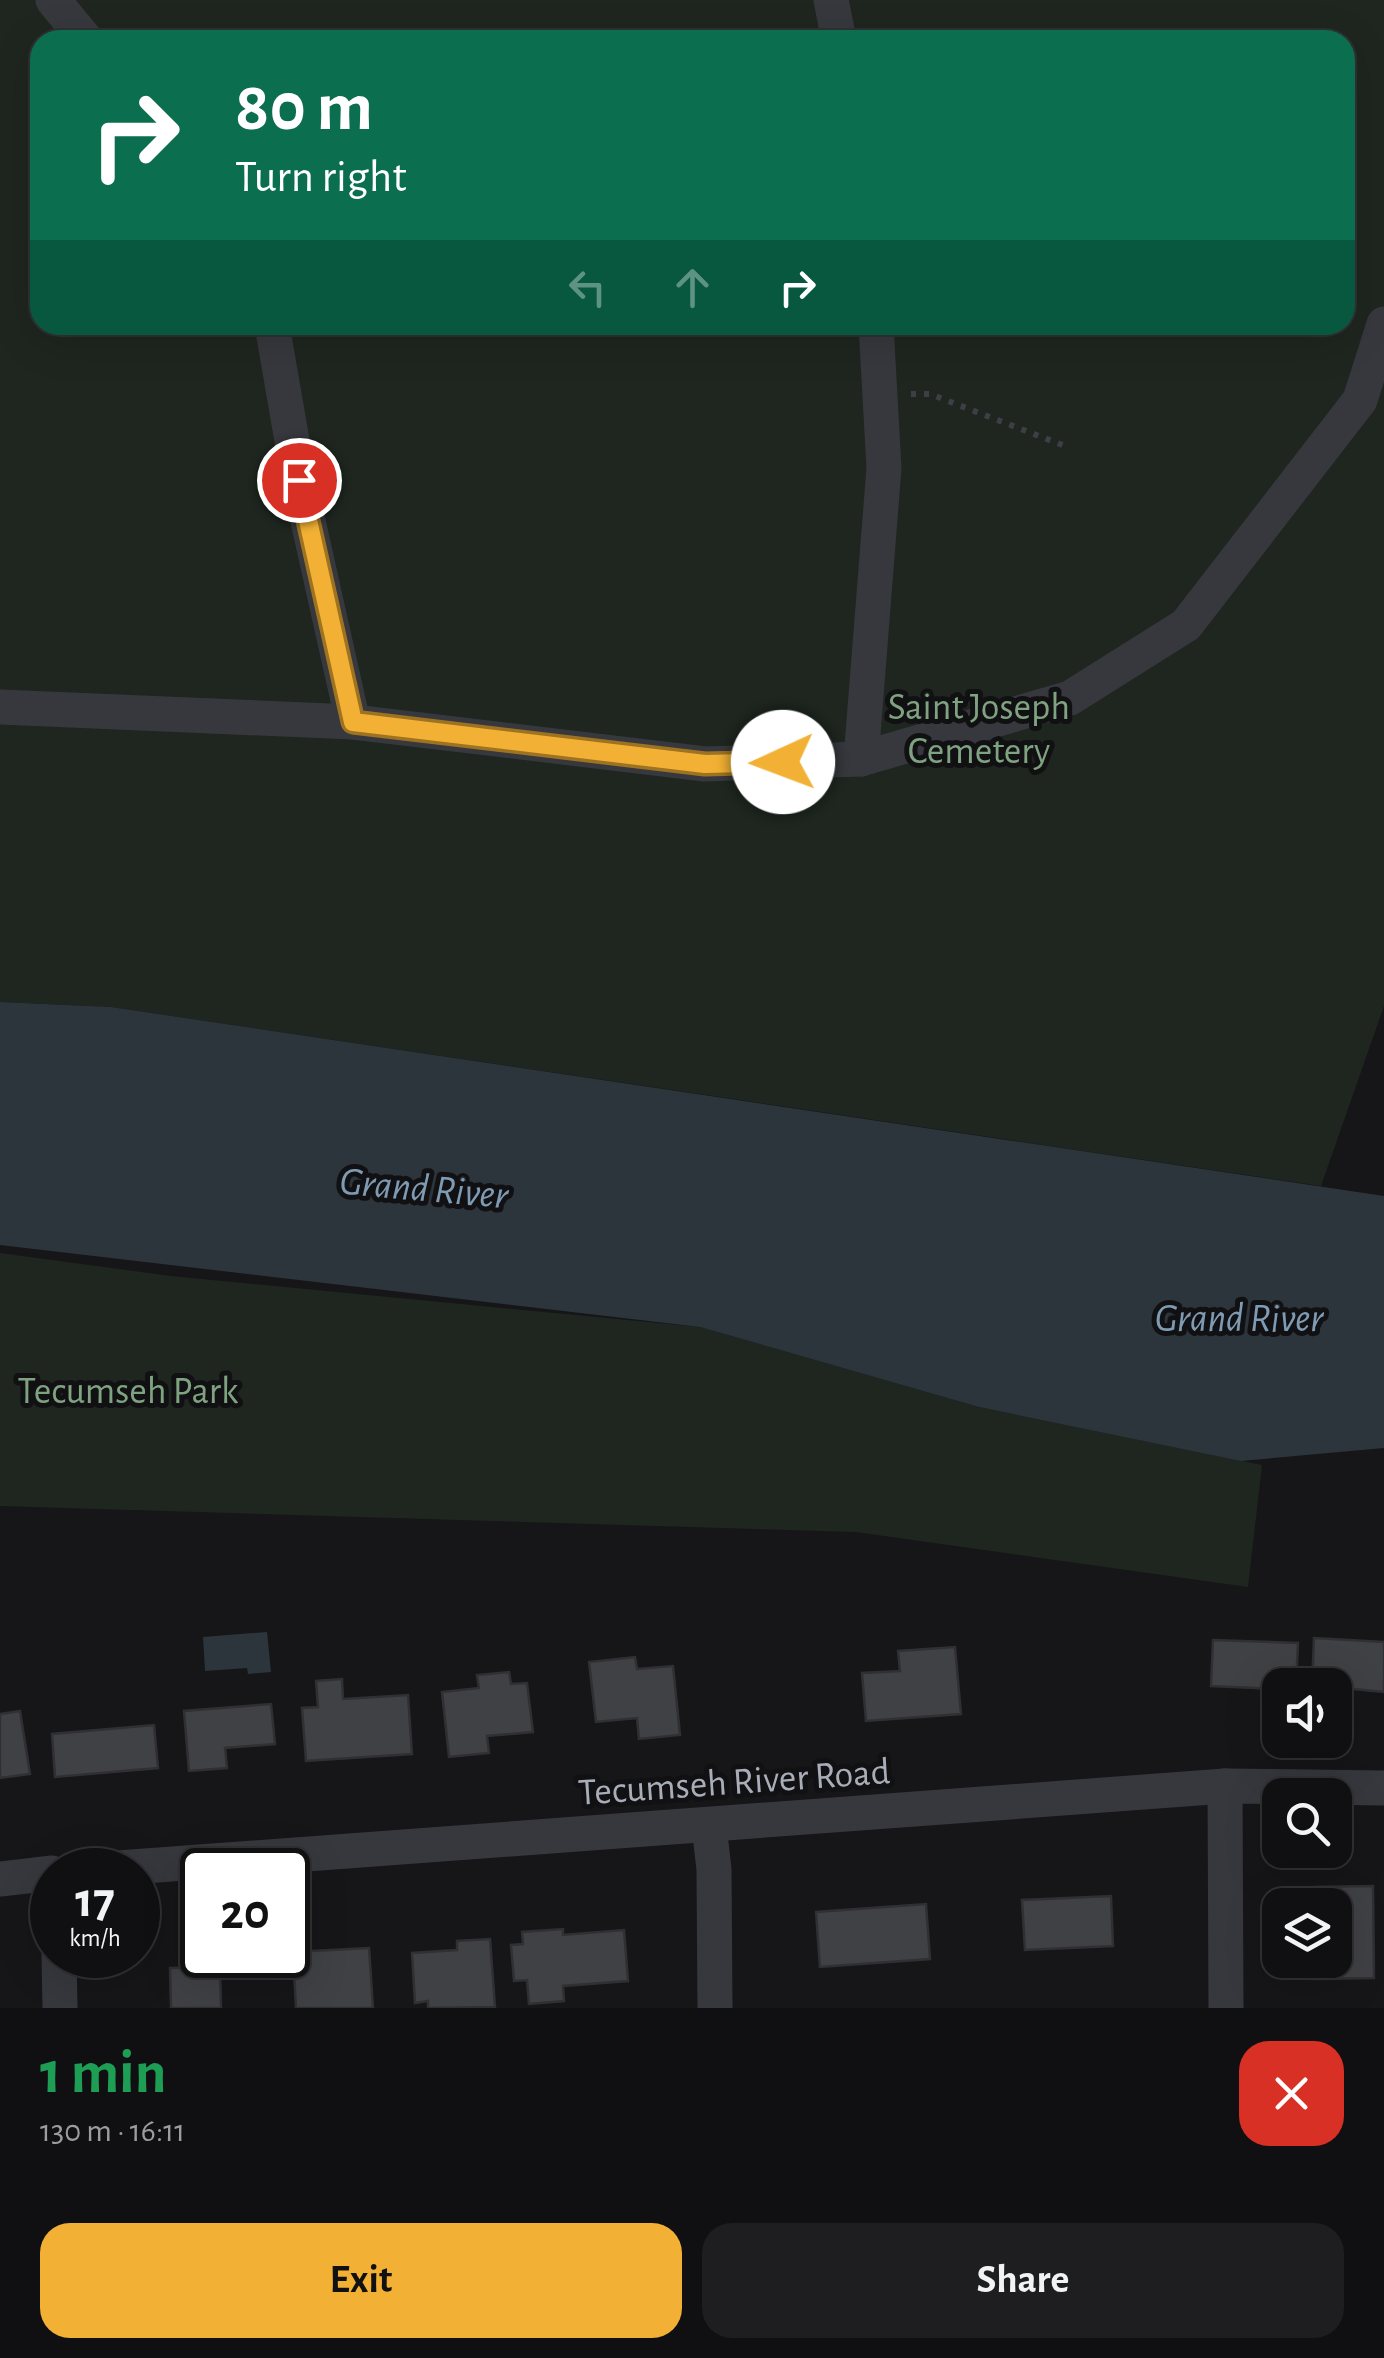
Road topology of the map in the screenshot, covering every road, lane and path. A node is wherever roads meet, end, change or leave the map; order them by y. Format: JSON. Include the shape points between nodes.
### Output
{"nodes":[{"id":1,"x":53,"y":0,"type":"edge"},
{"id":2,"x":832,"y":0,"type":"edge"},
{"id":3,"x":78,"y":30,"type":"edge"},
{"id":4,"x":837,"y":30,"type":"edge"},
{"id":5,"x":1384,"y":324,"type":"edge"},
{"id":6,"x":274,"y":335,"type":"edge"},
{"id":7,"x":877,"y":335,"type":"edge"},
{"id":8,"x":880,"y":393,"type":"junction"},
{"id":9,"x":1065,"y":446,"type":"dead end"},
{"id":10,"x":0,"y":708,"type":"edge"},
{"id":11,"x":353,"y":722,"type":"junction"},
{"id":12,"x":861,"y":759,"type":"junction"},
{"id":13,"x":1226,"y":1786,"type":"junction"},
{"id":14,"x":1384,"y":1788,"type":"edge"},
{"id":15,"x":710,"y":1826,"type":"junction"},
{"id":16,"x":160,"y":1865,"type":"edge"},
{"id":17,"x":30,"y":1876,"type":"edge"},
{"id":18,"x":0,"y":1879,"type":"edge"},
{"id":19,"x":59,"y":1978,"type":"edge"},
{"id":20,"x":60,"y":2008,"type":"edge"},
{"id":21,"x":714,"y":2008,"type":"edge"},
{"id":22,"x":1226,"y":2008,"type":"edge"}],
"edges":[{"from":1,"to":3,"type":"street"},
{"from":2,"to":4,"type":"street"},
{"from":5,"to":12,"type":"street","via":[[1360,400],[1186,626],[1070,698]]},
{"from":6,"to":11,"type":"street"},
{"from":7,"to":8,"type":"street"},
{"from":8,"to":9,"type":"path","via":[[930,394]]},
{"from":8,"to":12,"type":"street","via":[[884,468]]},
{"from":10,"to":11,"type":"street"},
{"from":11,"to":12,"type":"street","via":[[705,764]]},
{"from":13,"to":14,"type":"street","name":"Tecumseh River Road"},
{"from":13,"to":15,"type":"street","name":"Tecumseh River Road"},
{"from":13,"to":22,"type":"street"},
{"from":15,"to":16,"type":"street","name":"Tecumseh River Road"},
{"from":15,"to":21,"type":"street"},
{"from":17,"to":18,"type":"street"},
{"from":19,"to":20,"type":"street"}]}
